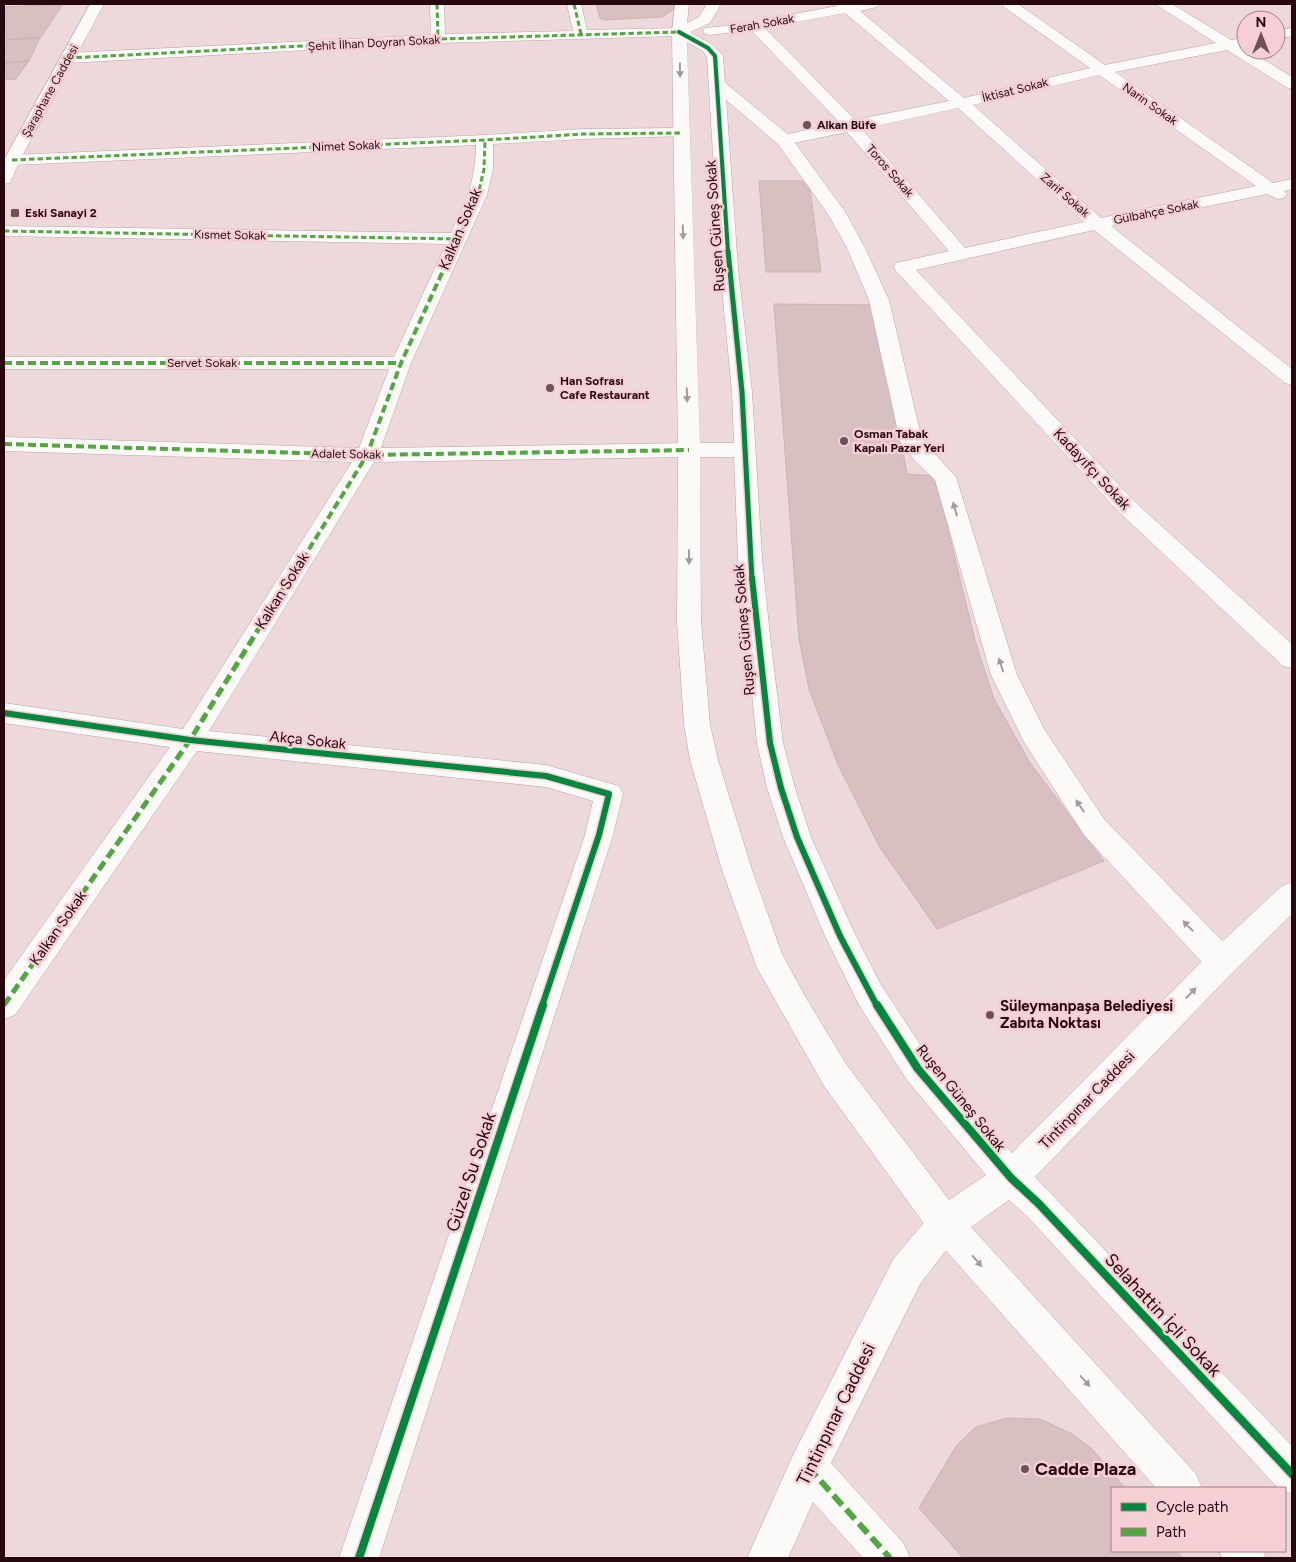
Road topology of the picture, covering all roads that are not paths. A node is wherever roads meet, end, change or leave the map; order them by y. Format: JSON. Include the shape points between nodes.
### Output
{"nodes":[{"id":1,"x":97,"y":4,"type":"edge"},
{"id":2,"x":437,"y":4,"type":"edge"},
{"id":3,"x":574,"y":4,"type":"edge"},
{"id":4,"x":682,"y":4,"type":"edge"},
{"id":5,"x":714,"y":4,"type":"edge"},
{"id":6,"x":872,"y":4,"type":"edge"},
{"id":7,"x":1009,"y":4,"type":"edge"},
{"id":8,"x":1162,"y":4,"type":"edge"},
{"id":9,"x":845,"y":6,"type":"edge"},
{"id":10,"x":755,"y":26,"type":"junction"},
{"id":11,"x":710,"y":31,"type":"dead end"},
{"id":12,"x":679,"y":32,"type":"junction"},
{"id":13,"x":581,"y":34,"type":"junction"},
{"id":14,"x":438,"y":39,"type":"junction"},
{"id":15,"x":1236,"y":44,"type":"edge"},
{"id":16,"x":1228,"y":46,"type":"junction"},
{"id":17,"x":68,"y":58,"type":"junction"},
{"id":18,"x":1101,"y":70,"type":"junction"},
{"id":19,"x":1292,"y":84,"type":"edge"},
{"id":20,"x":718,"y":85,"type":"junction"},
{"id":21,"x":961,"y":103,"type":"junction"},
{"id":22,"x":851,"y":126,"type":"junction"},
{"id":23,"x":681,"y":133,"type":"junction"},
{"id":24,"x":485,"y":140,"type":"junction"},
{"id":25,"x":784,"y":140,"type":"junction"},
{"id":26,"x":12,"y":160,"type":"junction"},
{"id":27,"x":4,"y":179,"type":"edge"},
{"id":28,"x":1292,"y":184,"type":"edge"},
{"id":29,"x":1270,"y":189,"type":"junction"},
{"id":30,"x":1292,"y":203,"type":"edge"},
{"id":31,"x":1097,"y":224,"type":"junction"},
{"id":32,"x":4,"y":231,"type":"edge"},
{"id":33,"x":457,"y":239,"type":"junction"},
{"id":34,"x":960,"y":254,"type":"junction"},
{"id":35,"x":903,"y":267,"type":"joint"},
{"id":36,"x":4,"y":363,"type":"edge"},
{"id":37,"x":401,"y":363,"type":"junction"},
{"id":38,"x":1292,"y":379,"type":"edge"},
{"id":39,"x":4,"y":444,"type":"edge"},
{"id":40,"x":689,"y":450,"type":"junction"},
{"id":41,"x":744,"y":450,"type":"junction"},
{"id":42,"x":367,"y":455,"type":"junction"},
{"id":43,"x":1292,"y":659,"type":"edge"},
{"id":44,"x":4,"y":713,"type":"edge"},
{"id":45,"x":190,"y":740,"type":"junction"},
{"id":46,"x":609,"y":794,"type":"joint"},
{"id":47,"x":1292,"y":895,"type":"edge"},
{"id":48,"x":1222,"y":962,"type":"junction"},
{"id":49,"x":4,"y":1005,"type":"edge"},
{"id":50,"x":1011,"y":1178,"type":"junction"},
{"id":51,"x":945,"y":1224,"type":"junction"},
{"id":52,"x":808,"y":1467,"type":"junction"},
{"id":53,"x":1292,"y":1474,"type":"edge"},
{"id":54,"x":1181,"y":1487,"type":"edge"},
{"id":55,"x":359,"y":1558,"type":"edge"},
{"id":56,"x":767,"y":1558,"type":"edge"},
{"id":57,"x":890,"y":1558,"type":"edge"}],
"edges":[{"from":1,"to":17,"type":"street","name":"Şaraphane Caddesi"},
{"from":2,"to":14,"type":"street"},
{"from":3,"to":13,"type":"street"},
{"from":4,"to":12,"type":"street","name":"Ruşen Güneş Sokak"},
{"from":5,"to":12,"type":"street","via":[[705,20]]},
{"from":6,"to":9,"type":"street","name":"Ferah Sokak"},
{"from":7,"to":18,"type":"street","name":"Narin Sokak"},
{"from":8,"to":16,"type":"street"},
{"from":9,"to":10,"type":"street","name":"Ferah Sokak"},
{"from":9,"to":21,"type":"street","name":"Zarif Sokak"},
{"from":10,"to":11,"type":"street","name":"Ferah Sokak"},
{"from":10,"to":22,"type":"street","name":"Toros Sokak"},
{"from":12,"to":13,"type":"street","name":"Şehit İlhan Doyran Sokak"},
{"from":12,"to":20,"type":"street","name":"Ruşen Güneş Sokak","via":[[708,48],[715,56]]},
{"from":12,"to":23,"type":"street","name":"Ruşen Güneş Sokak","one_way":true},
{"from":13,"to":14,"type":"street","name":"Şehit İlhan Doyran Sokak"},
{"from":14,"to":17,"type":"street","name":"Şehit İlhan Doyran Sokak"},
{"from":15,"to":16,"type":"street","name":"İktisat Sokak"},
{"from":16,"to":18,"type":"street","name":"İktisat Sokak"},
{"from":16,"to":19,"type":"street"},
{"from":17,"to":26,"type":"street","name":"Şaraphane Caddesi"},
{"from":18,"to":21,"type":"street","name":"İktisat Sokak"},
{"from":18,"to":29,"type":"street","name":"Narin Sokak"},
{"from":20,"to":25,"type":"street"},
{"from":20,"to":41,"type":"street","name":"Ruşen Güneş Sokak"},
{"from":21,"to":22,"type":"street","name":"İktisat Sokak"},
{"from":21,"to":31,"type":"street","name":"Zarif Sokak"},
{"from":22,"to":25,"type":"street","name":"İktisat Sokak"},
{"from":22,"to":34,"type":"street","name":"Toros Sokak"},
{"from":23,"to":24,"type":"street","name":"Nimet Sokak"},
{"from":23,"to":40,"type":"street","name":"Ruşen Güneş Sokak","one_way":true},
{"from":24,"to":26,"type":"street","name":"Nimet Sokak"},
{"from":24,"to":33,"type":"street","name":"Kalkan Sokak","via":[[484,169],[478,195]]},
{"from":48,"to":25,"type":"street","one_way":true,"via":[[1094,827],[1033,735],[1004,675],[946,477],[911,441],[879,300],[837,213]]},
{"from":26,"to":27,"type":"street","name":"Şaraphane Caddesi"},
{"from":28,"to":29,"type":"street","name":"Gülbahçe Sokak"},
{"from":29,"to":30,"type":"street","name":"Narin Sokak"},
{"from":29,"to":31,"type":"street","name":"Gülbahçe Sokak"},
{"from":31,"to":34,"type":"street","name":"Gülbahçe Sokak"},
{"from":31,"to":38,"type":"street","name":"Zarif Sokak"},
{"from":32,"to":33,"type":"street","name":"Kısmet Sokak"},
{"from":33,"to":37,"type":"street","name":"Kalkan Sokak"},
{"from":34,"to":35,"type":"street","name":"Gülbahçe Sokak"},
{"from":35,"to":43,"type":"street","name":"Kadayıfçı Sokak","via":[[1128,508]]},
{"from":36,"to":37,"type":"street","name":"Servet Sokak"},
{"from":37,"to":42,"type":"street","name":"Kalkan Sokak"},
{"from":39,"to":42,"type":"street","name":"Adalet Sokak"},
{"from":40,"to":41,"type":"street","name":"Adalet Sokak"},
{"from":40,"to":42,"type":"street","name":"Adalet Sokak"},
{"from":40,"to":51,"type":"street","name":"Ruşen Güneş Sokak","one_way":true,"via":[[689,621],[697,724],[704,760],[737,870],[768,958],[794,1008],[835,1075]]},
{"from":41,"to":50,"type":"street","name":"Ruşen Güneş Sokak","via":[[762,691],[770,743],[797,838],[870,995],[918,1069]]},
{"from":42,"to":45,"type":"street","name":"Kalkan Sokak"},
{"from":44,"to":45,"type":"street","name":"Akça Sokak"},
{"from":45,"to":46,"type":"street","name":"Akça Sokak","via":[[546,776]]},
{"from":45,"to":49,"type":"street","name":"Kalkan Sokak"},
{"from":46,"to":55,"type":"street","name":"Güzel Su Sokak","via":[[596,845]]},
{"from":47,"to":48,"type":"street","name":"Tintinpınar Caddesi"},
{"from":50,"to":48,"type":"street","name":"Tintinpınar Caddesi","one_way":true},
{"from":50,"to":51,"type":"street","name":"Tintinpınar Caddesi"},
{"from":50,"to":53,"type":"street","name":"Selahattin İçli Sokak"},
{"from":51,"to":52,"type":"street","name":"Tintinpınar Caddesi","via":[[907,1271]]},
{"from":51,"to":54,"type":"street","one_way":true},
{"from":52,"to":56,"type":"street","name":"Tintinpınar Caddesi"},
{"from":52,"to":57,"type":"street"}]}
